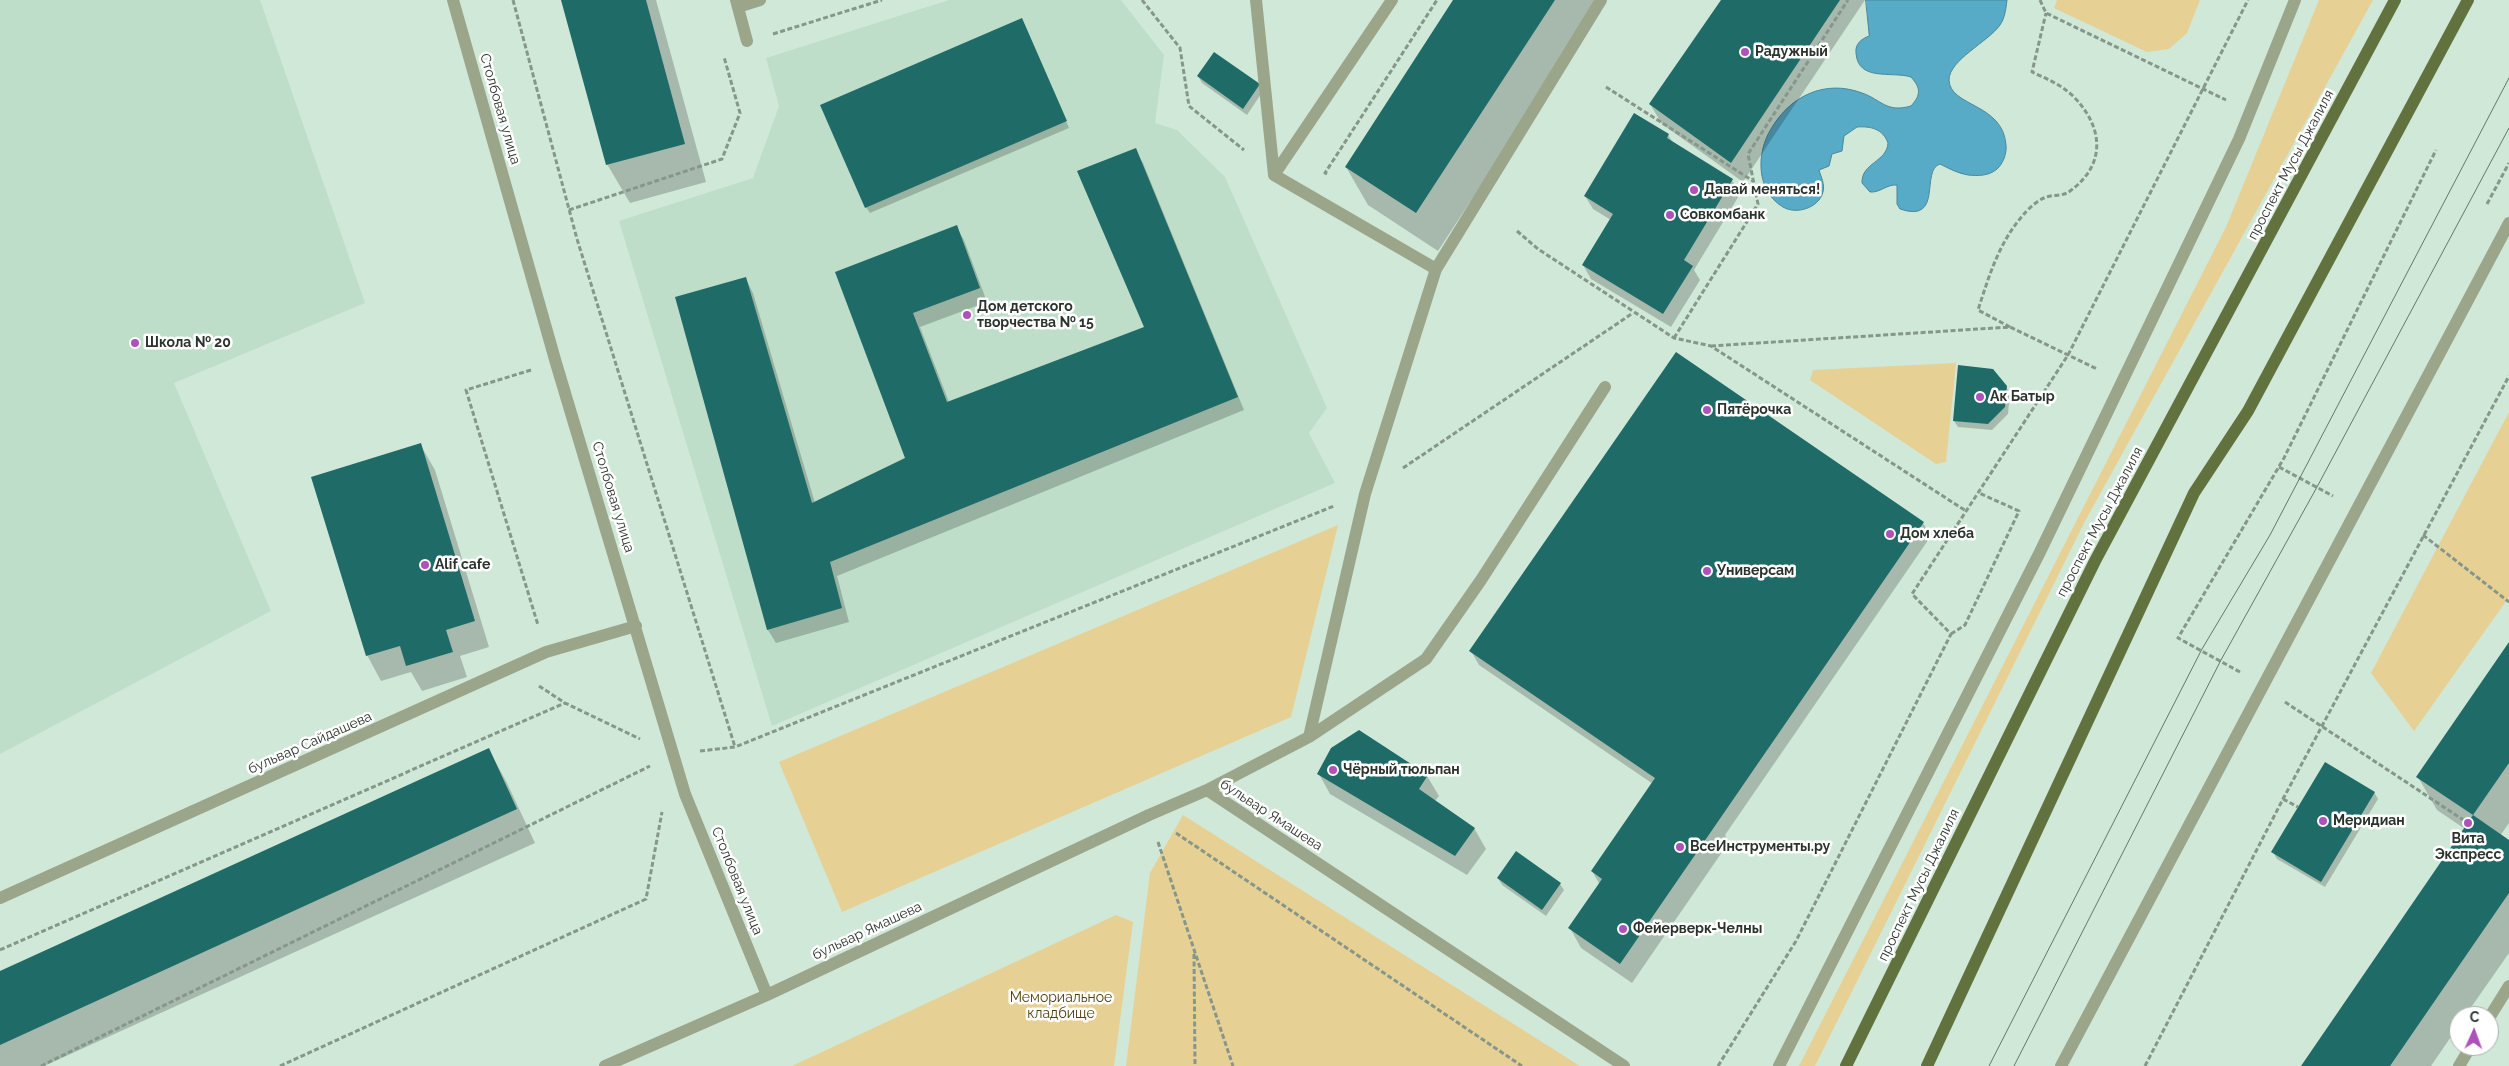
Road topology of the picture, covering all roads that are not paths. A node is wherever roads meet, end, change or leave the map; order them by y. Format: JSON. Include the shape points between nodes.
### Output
{"nodes":[{"id":1,"x":453,"y":0,"type":"edge"},
{"id":2,"x":760,"y":0,"type":"edge"},
{"id":3,"x":1256,"y":0,"type":"edge"},
{"id":4,"x":1392,"y":0,"type":"edge"},
{"id":5,"x":1601,"y":0,"type":"edge"},
{"id":6,"x":2295,"y":0,"type":"edge"},
{"id":7,"x":2395,"y":0,"type":"edge"},
{"id":8,"x":2468,"y":0,"type":"edge"},
{"id":9,"x":737,"y":3,"type":"edge"},
{"id":10,"x":747,"y":41,"type":"road end"},
{"id":11,"x":1274,"y":175,"type":"junction"},
{"id":12,"x":2509,"y":223,"type":"edge"},
{"id":13,"x":1436,"y":269,"type":"junction"},
{"id":14,"x":1604,"y":387,"type":"dead end"},
{"id":15,"x":636,"y":626,"type":"junction"},
{"id":16,"x":1309,"y":737,"type":"junction"},
{"id":17,"x":1207,"y":790,"type":"junction"},
{"id":18,"x":0,"y":898,"type":"edge"},
{"id":19,"x":2509,"y":986,"type":"edge"},
{"id":20,"x":768,"y":996,"type":"junction"},
{"id":21,"x":2496,"y":1006,"type":"edge"},
{"id":22,"x":605,"y":1066,"type":"edge"},
{"id":23,"x":1624,"y":1066,"type":"edge"},
{"id":24,"x":1779,"y":1066,"type":"edge"},
{"id":25,"x":1846,"y":1066,"type":"edge"},
{"id":26,"x":1927,"y":1066,"type":"edge"},
{"id":27,"x":2061,"y":1066,"type":"edge"}],
"edges":[{"from":1,"to":15,"type":"street","name":"Столбовая улица","via":[[556,363]]},
{"from":2,"to":9,"type":"street"},
{"from":3,"to":11,"type":"street"},
{"from":4,"to":11,"type":"street"},
{"from":5,"to":13,"type":"street"},
{"from":6,"to":24,"type":"street","via":[[2239,139],[2044,543]]},
{"from":7,"to":25,"type":"main road","name":"проспект Мусы Джалиля","via":[[2095,561]]},
{"from":8,"to":26,"type":"main road","via":[[2248,411],[2194,493]]},
{"from":9,"to":10,"type":"street"},
{"from":11,"to":13,"type":"street"},
{"from":12,"to":27,"type":"street"},
{"from":13,"to":16,"type":"street","via":[[1365,494]]},
{"from":14,"to":16,"type":"street","via":[[1481,580],[1426,658]]},
{"from":15,"to":18,"type":"street","name":"бульвар Сайдашева","via":[[546,652]]},
{"from":15,"to":20,"type":"street","name":"Столбовая улица","via":[[685,794]]},
{"from":16,"to":17,"type":"street"},
{"from":17,"to":20,"type":"street","name":"бульвар Ямашева"},
{"from":17,"to":23,"type":"street","name":"бульвар Ямашева"},
{"from":19,"to":21,"type":"street"},
{"from":20,"to":22,"type":"street","name":"бульвар Ямашева"}]}
